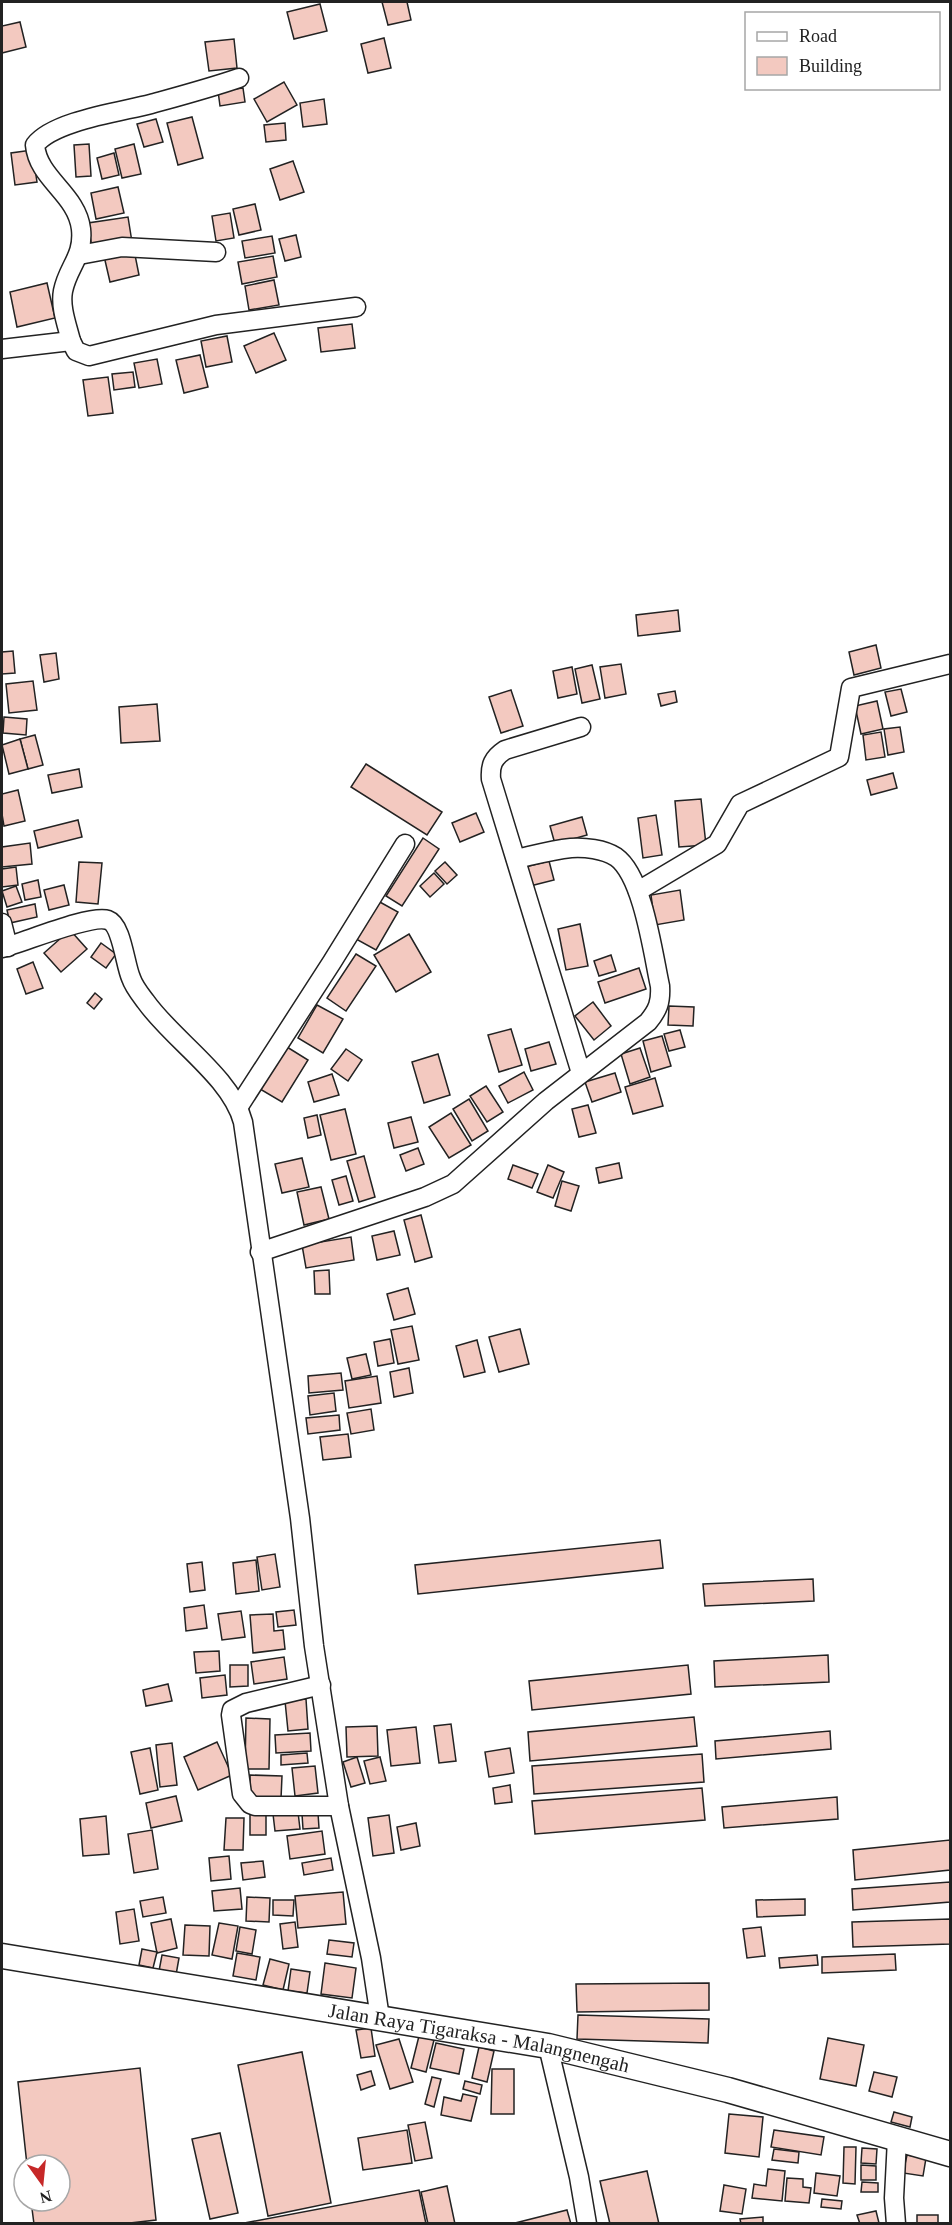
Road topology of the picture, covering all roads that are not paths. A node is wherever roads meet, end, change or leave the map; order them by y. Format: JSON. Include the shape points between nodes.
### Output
{"nodes":[{"id":1,"x":239,"y":78,"type":"dead end"},
{"id":2,"x":216,"y":252,"type":"dead end"},
{"id":3,"x":79,"y":255,"type":"junction"},
{"id":4,"x":356,"y":308,"type":"dead end"},
{"id":5,"x":71,"y":341,"type":"junction"},
{"id":6,"x":2,"y":349,"type":"edge"},
{"id":7,"x":951,"y":664,"type":"edge"},
{"id":8,"x":581,"y":727,"type":"dead end"},
{"id":9,"x":405,"y":844,"type":"dead end"},
{"id":10,"x":516,"y":858,"type":"junction"},
{"id":11,"x":638,"y":891,"type":"junction"},
{"id":12,"x":2,"y":923,"type":"edge"},
{"id":13,"x":5,"y":947,"type":"edge"},
{"id":14,"x":580,"y":1073,"type":"junction"},
{"id":15,"x":239,"y":1106,"type":"junction"},
{"id":16,"x":260,"y":1252,"type":"junction"},
{"id":17,"x":321,"y":1685,"type":"junction"},
{"id":18,"x":339,"y":1806,"type":"junction"},
{"id":19,"x":2,"y":1956,"type":"edge"},
{"id":20,"x":380,"y":2018,"type":"junction"},
{"id":21,"x":548,"y":2046,"type":"junction"},
{"id":22,"x":897,"y":2139,"type":"junction"},
{"id":23,"x":951,"y":2154,"type":"edge"},
{"id":24,"x":587,"y":2223,"type":"edge"},
{"id":25,"x":896,"y":2223,"type":"edge"}],
"edges":[{"from":1,"to":3,"type":"street","via":[[73,123],[40,137],[34,145],[43,170],[76,210],[81,228]]},
{"from":2,"to":3,"type":"street","via":[[122,247]]},
{"from":3,"to":5,"type":"street","via":[[67,277],[62,302]]},
{"from":4,"to":5,"type":"street","via":[[216,325],[89,356],[76,351]]},
{"from":5,"to":6,"type":"street"},
{"from":7,"to":11,"type":"street","via":[[851,688],[839,757],[740,804],[717,844]]},
{"from":8,"to":10,"type":"street","via":[[505,750],[492,763],[491,779]]},
{"from":9,"to":15,"type":"street"},
{"from":10,"to":11,"type":"street","via":[[571,848],[600,851],[616,857]]},
{"from":10,"to":14,"type":"street"},
{"from":11,"to":14,"type":"street","via":[[661,1002],[648,1022]]},
{"from":12,"to":13,"type":"street"},
{"from":13,"to":15,"type":"street","via":[[89,921],[114,924],[130,978],[147,1004]]},
{"from":14,"to":16,"type":"street","via":[[453,1184]]},
{"from":15,"to":16,"type":"street"},
{"from":16,"to":17,"type":"street"},
{"from":17,"to":18,"type":"street"},
{"from":17,"to":18,"type":"street","via":[[232,1710],[242,1794],[255,1806]]},
{"from":18,"to":20,"type":"street"},
{"from":19,"to":20,"type":"main road","name":"Jalan Raya Tigaraksa - Malangnengah"},
{"from":20,"to":21,"type":"main road","name":"Jalan Raya Tigaraksa - Malangnengah"},
{"from":21,"to":22,"type":"main road","name":"Jalan Raya Tigaraksa - Malangnengah","via":[[728,2090]]},
{"from":21,"to":24,"type":"street"},
{"from":22,"to":23,"type":"main road","name":"Jalan Raya Tigaraksa - Malangnengah"},
{"from":22,"to":25,"type":"street"}]}
